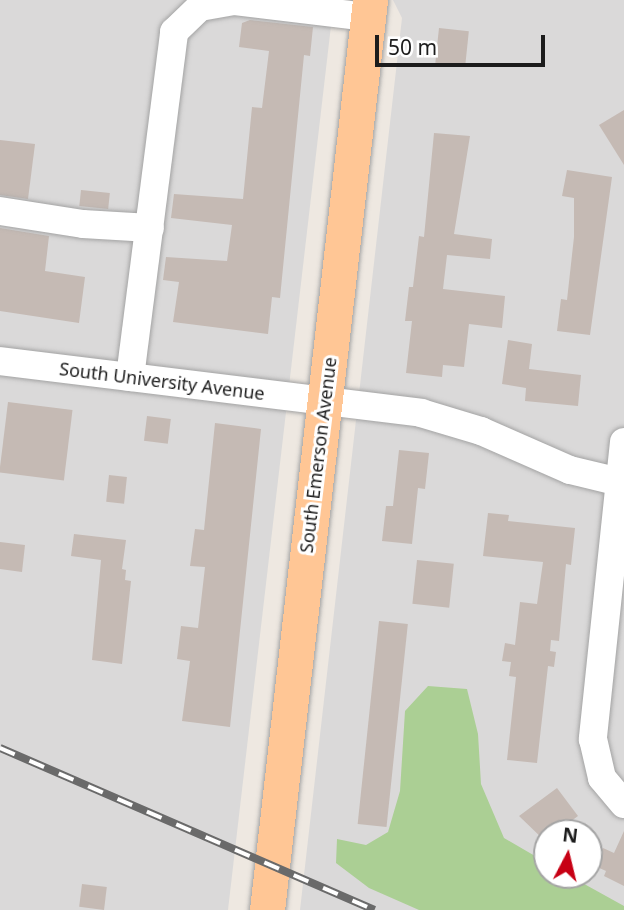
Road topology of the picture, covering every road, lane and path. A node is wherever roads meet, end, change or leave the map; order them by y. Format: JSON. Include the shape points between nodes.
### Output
{"nodes":[{"id":1,"x":369,"y":9,"type":"edge"},
{"id":2,"x":0,"y":211,"type":"edge"},
{"id":3,"x":150,"y":228,"type":"junction"},
{"id":4,"x":0,"y":361,"type":"edge"},
{"id":5,"x":130,"y":377,"type":"junction"},
{"id":6,"x":324,"y":401,"type":"junction"},
{"id":7,"x":624,"y":442,"type":"edge"},
{"id":8,"x":622,"y":482,"type":"edge"},
{"id":9,"x":624,"y":804,"type":"edge"},
{"id":10,"x":267,"y":910,"type":"edge"}],
"edges":[{"from":1,"to":3,"type":"street","via":[[235,1],[207,5],[186,16],[174,32],[170,49]]},
{"from":1,"to":6,"type":"main road","name":"South Emerson Avenue"},
{"from":2,"to":3,"type":"street","via":[[83,224]]},
{"from":3,"to":5,"type":"street"},
{"from":4,"to":5,"type":"street","name":"South University Avenue"},
{"from":5,"to":6,"type":"street","name":"South University Avenue"},
{"from":6,"to":8,"type":"street","name":"South University Avenue","via":[[436,417],[570,470]]},
{"from":6,"to":10,"type":"main road","name":"South Emerson Avenue"},
{"from":7,"to":8,"type":"street"},
{"from":8,"to":9,"type":"street","via":[[593,740],[601,778]]}]}
